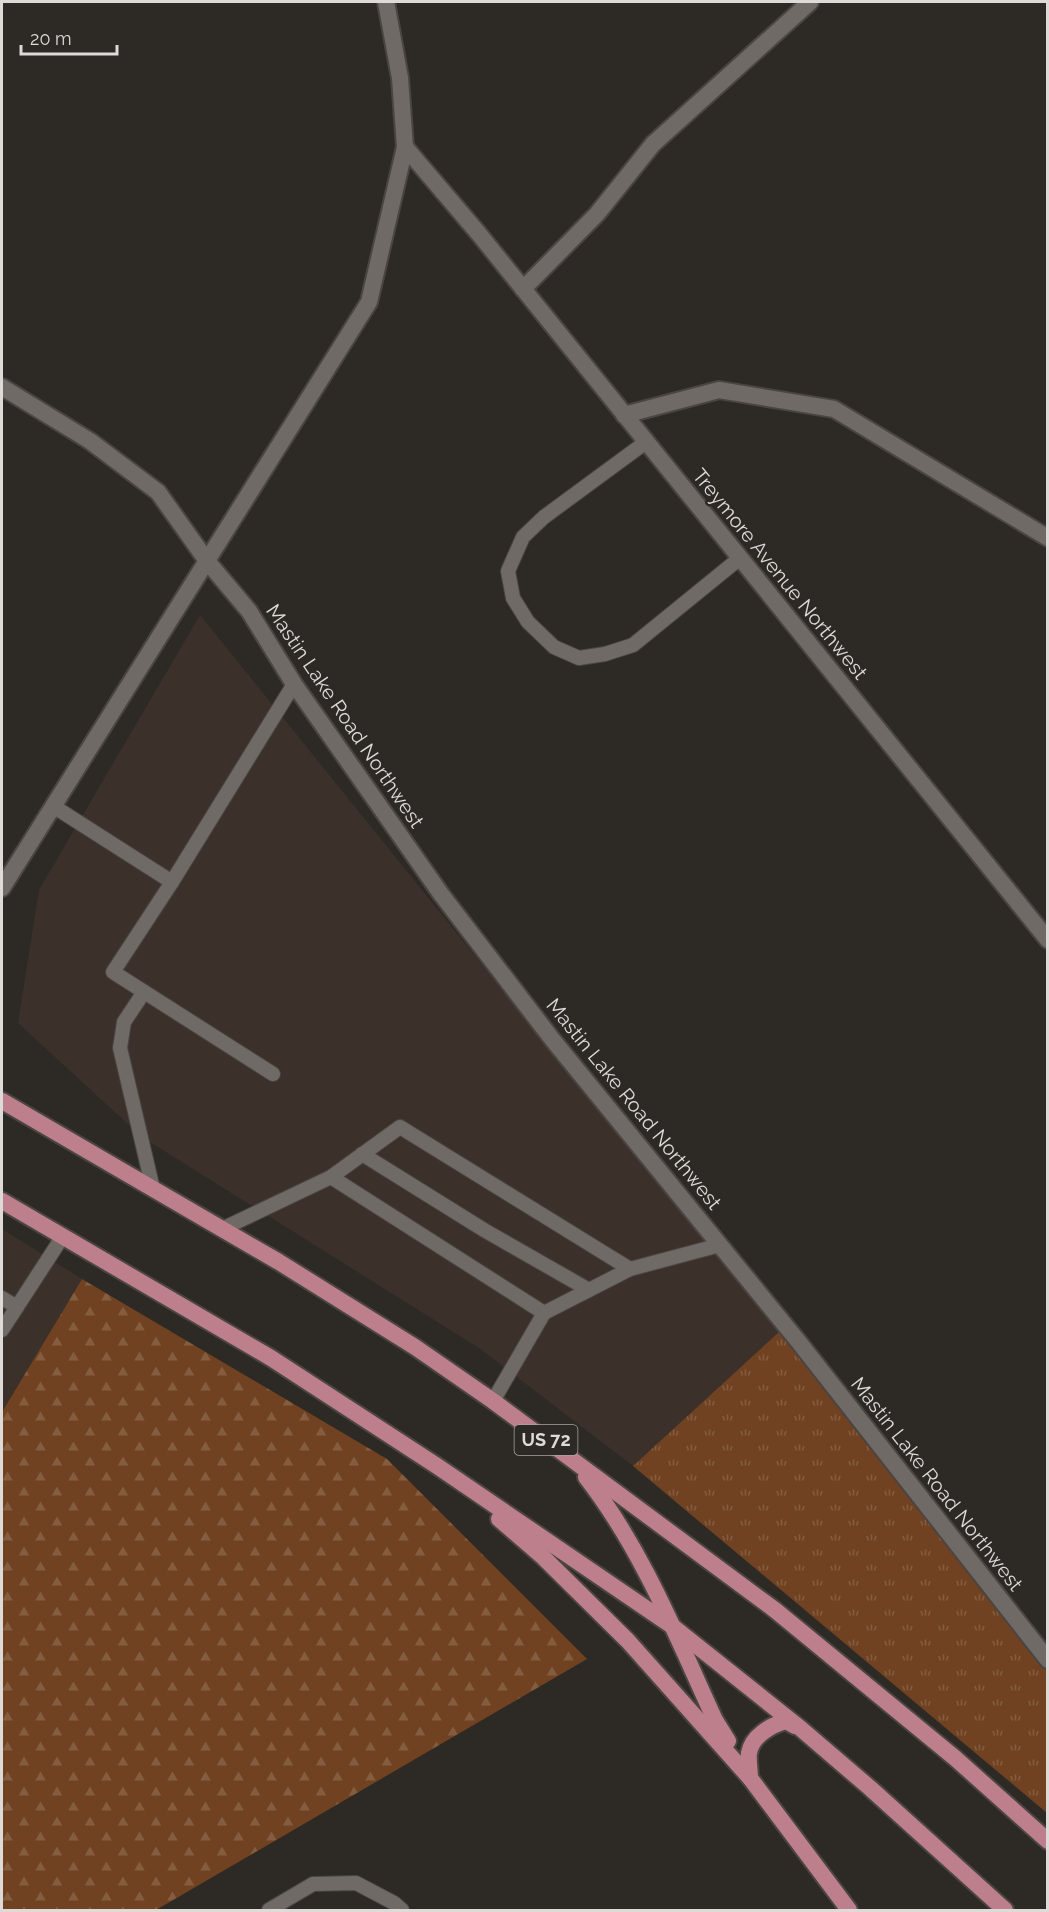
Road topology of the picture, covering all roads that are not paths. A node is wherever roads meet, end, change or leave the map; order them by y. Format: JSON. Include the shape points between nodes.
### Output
{"nodes":[{"id":1,"x":386,"y":2,"type":"edge"},
{"id":2,"x":810,"y":2,"type":"edge"},
{"id":3,"x":405,"y":147,"type":"junction"},
{"id":4,"x":523,"y":289,"type":"junction"},
{"id":5,"x":2,"y":387,"type":"edge"},
{"id":6,"x":624,"y":415,"type":"junction"},
{"id":7,"x":646,"y":442,"type":"junction"},
{"id":8,"x":1047,"y":538,"type":"edge"},
{"id":9,"x":740,"y":558,"type":"junction"},
{"id":10,"x":207,"y":561,"type":"junction"},
{"id":11,"x":294,"y":684,"type":"junction"},
{"id":12,"x":53,"y":806,"type":"junction"},
{"id":13,"x":172,"y":882,"type":"junction"},
{"id":14,"x":2,"y":888,"type":"edge"},
{"id":15,"x":1047,"y":940,"type":"edge"},
{"id":16,"x":144,"y":992,"type":"junction"},
{"id":17,"x":273,"y":1074,"type":"dead end"},
{"id":18,"x":2,"y":1101,"type":"edge"},
{"id":19,"x":362,"y":1154,"type":"junction"},
{"id":20,"x":331,"y":1177,"type":"junction"},
{"id":21,"x":153,"y":1188,"type":"junction"},
{"id":22,"x":2,"y":1201,"type":"edge"},
{"id":23,"x":222,"y":1229,"type":"junction"},
{"id":24,"x":63,"y":1236,"type":"junction"},
{"id":25,"x":720,"y":1245,"type":"junction"},
{"id":26,"x":630,"y":1269,"type":"junction"},
{"id":27,"x":589,"y":1290,"type":"junction"},
{"id":28,"x":2,"y":1298,"type":"edge"},
{"id":29,"x":17,"y":1307,"type":"junction"},
{"id":30,"x":544,"y":1313,"type":"junction"},
{"id":31,"x":2,"y":1330,"type":"edge"},
{"id":32,"x":493,"y":1401,"type":"junction"},
{"id":33,"x":573,"y":1460,"type":"junction"},
{"id":34,"x":437,"y":1466,"type":"junction"},
{"id":35,"x":672,"y":1626,"type":"junction"},
{"id":36,"x":1047,"y":1660,"type":"edge"},
{"id":37,"x":800,"y":1728,"type":"junction"},
{"id":38,"x":750,"y":1778,"type":"junction"},
{"id":39,"x":1047,"y":1841,"type":"edge"},
{"id":40,"x":269,"y":1911,"type":"edge"},
{"id":41,"x":402,"y":1911,"type":"edge"},
{"id":42,"x":849,"y":1911,"type":"edge"},
{"id":43,"x":1005,"y":1911,"type":"edge"}],
"edges":[{"from":1,"to":3,"type":"street","via":[[400,78]]},
{"from":2,"to":4,"type":"street","via":[[653,144],[597,214]]},
{"from":3,"to":4,"type":"street","name":"Treymore Avenue Northwest"},
{"from":3,"to":10,"type":"street","via":[[369,302]]},
{"from":4,"to":6,"type":"street","name":"Treymore Avenue Northwest"},
{"from":5,"to":10,"type":"street","name":"Mastin Lake Road Northwest","via":[[90,441],[158,492]]},
{"from":6,"to":7,"type":"street","name":"Treymore Avenue Northwest"},
{"from":6,"to":8,"type":"street","via":[[719,390],[834,409]]},
{"from":7,"to":9,"type":"street","name":"Treymore Avenue Northwest"},
{"from":7,"to":9,"type":"lane","via":[[523,537],[508,571],[513,598],[528,622],[554,647],[579,658],[605,654],[633,645]]},
{"from":9,"to":15,"type":"street","name":"Treymore Avenue Northwest"},
{"from":10,"to":11,"type":"street","name":"Mastin Lake Road Northwest","via":[[249,611]]},
{"from":10,"to":12,"type":"street"},
{"from":11,"to":13,"type":"lane"},
{"from":11,"to":25,"type":"street","name":"Mastin Lake Road Northwest","via":[[441,894],[552,1039]]},
{"from":12,"to":13,"type":"lane"},
{"from":12,"to":14,"type":"street"},
{"from":13,"to":16,"type":"lane","via":[[113,972]]},
{"from":16,"to":17,"type":"lane"},
{"from":16,"to":21,"type":"lane","via":[[124,1022],[120,1048]]},
{"from":18,"to":21,"type":"highway","number":"US 72"},
{"from":19,"to":20,"type":"lane"},
{"from":19,"to":26,"type":"lane","via":[[400,1127]]},
{"from":19,"to":27,"type":"lane"},
{"from":20,"to":23,"type":"lane"},
{"from":20,"to":30,"type":"lane"},
{"from":21,"to":23,"type":"highway","number":"US 72"},
{"from":22,"to":24,"type":"highway"},
{"from":23,"to":32,"type":"highway","number":"US 72","via":[[415,1347]]},
{"from":24,"to":29,"type":"lane"},
{"from":24,"to":34,"type":"highway","via":[[271,1359]]},
{"from":25,"to":26,"type":"lane"},
{"from":25,"to":36,"type":"street","name":"Mastin Lake Road Northwest"},
{"from":26,"to":27,"type":"lane"},
{"from":27,"to":30,"type":"lane"},
{"from":28,"to":29,"type":"lane"},
{"from":29,"to":31,"type":"lane"},
{"from":30,"to":32,"type":"lane"},
{"from":32,"to":33,"type":"highway","number":"US 72"},
{"from":33,"to":35,"type":"highway","via":[[631,1543]]},
{"from":33,"to":39,"type":"highway","number":"US 72","via":[[775,1610],[955,1758]]},
{"from":34,"to":35,"type":"highway"},
{"from":34,"to":38,"type":"highway","via":[[543,1557],[628,1641]]},
{"from":35,"to":37,"type":"highway"},
{"from":35,"to":38,"type":"highway","via":[[715,1720]]},
{"from":37,"to":38,"type":"highway","via":[[786,1721],[771,1725],[758,1738],[749,1751]]},
{"from":37,"to":43,"type":"highway"},
{"from":38,"to":42,"type":"highway"},
{"from":40,"to":41,"type":"lane","via":[[313,1884],[357,1883]]}]}
